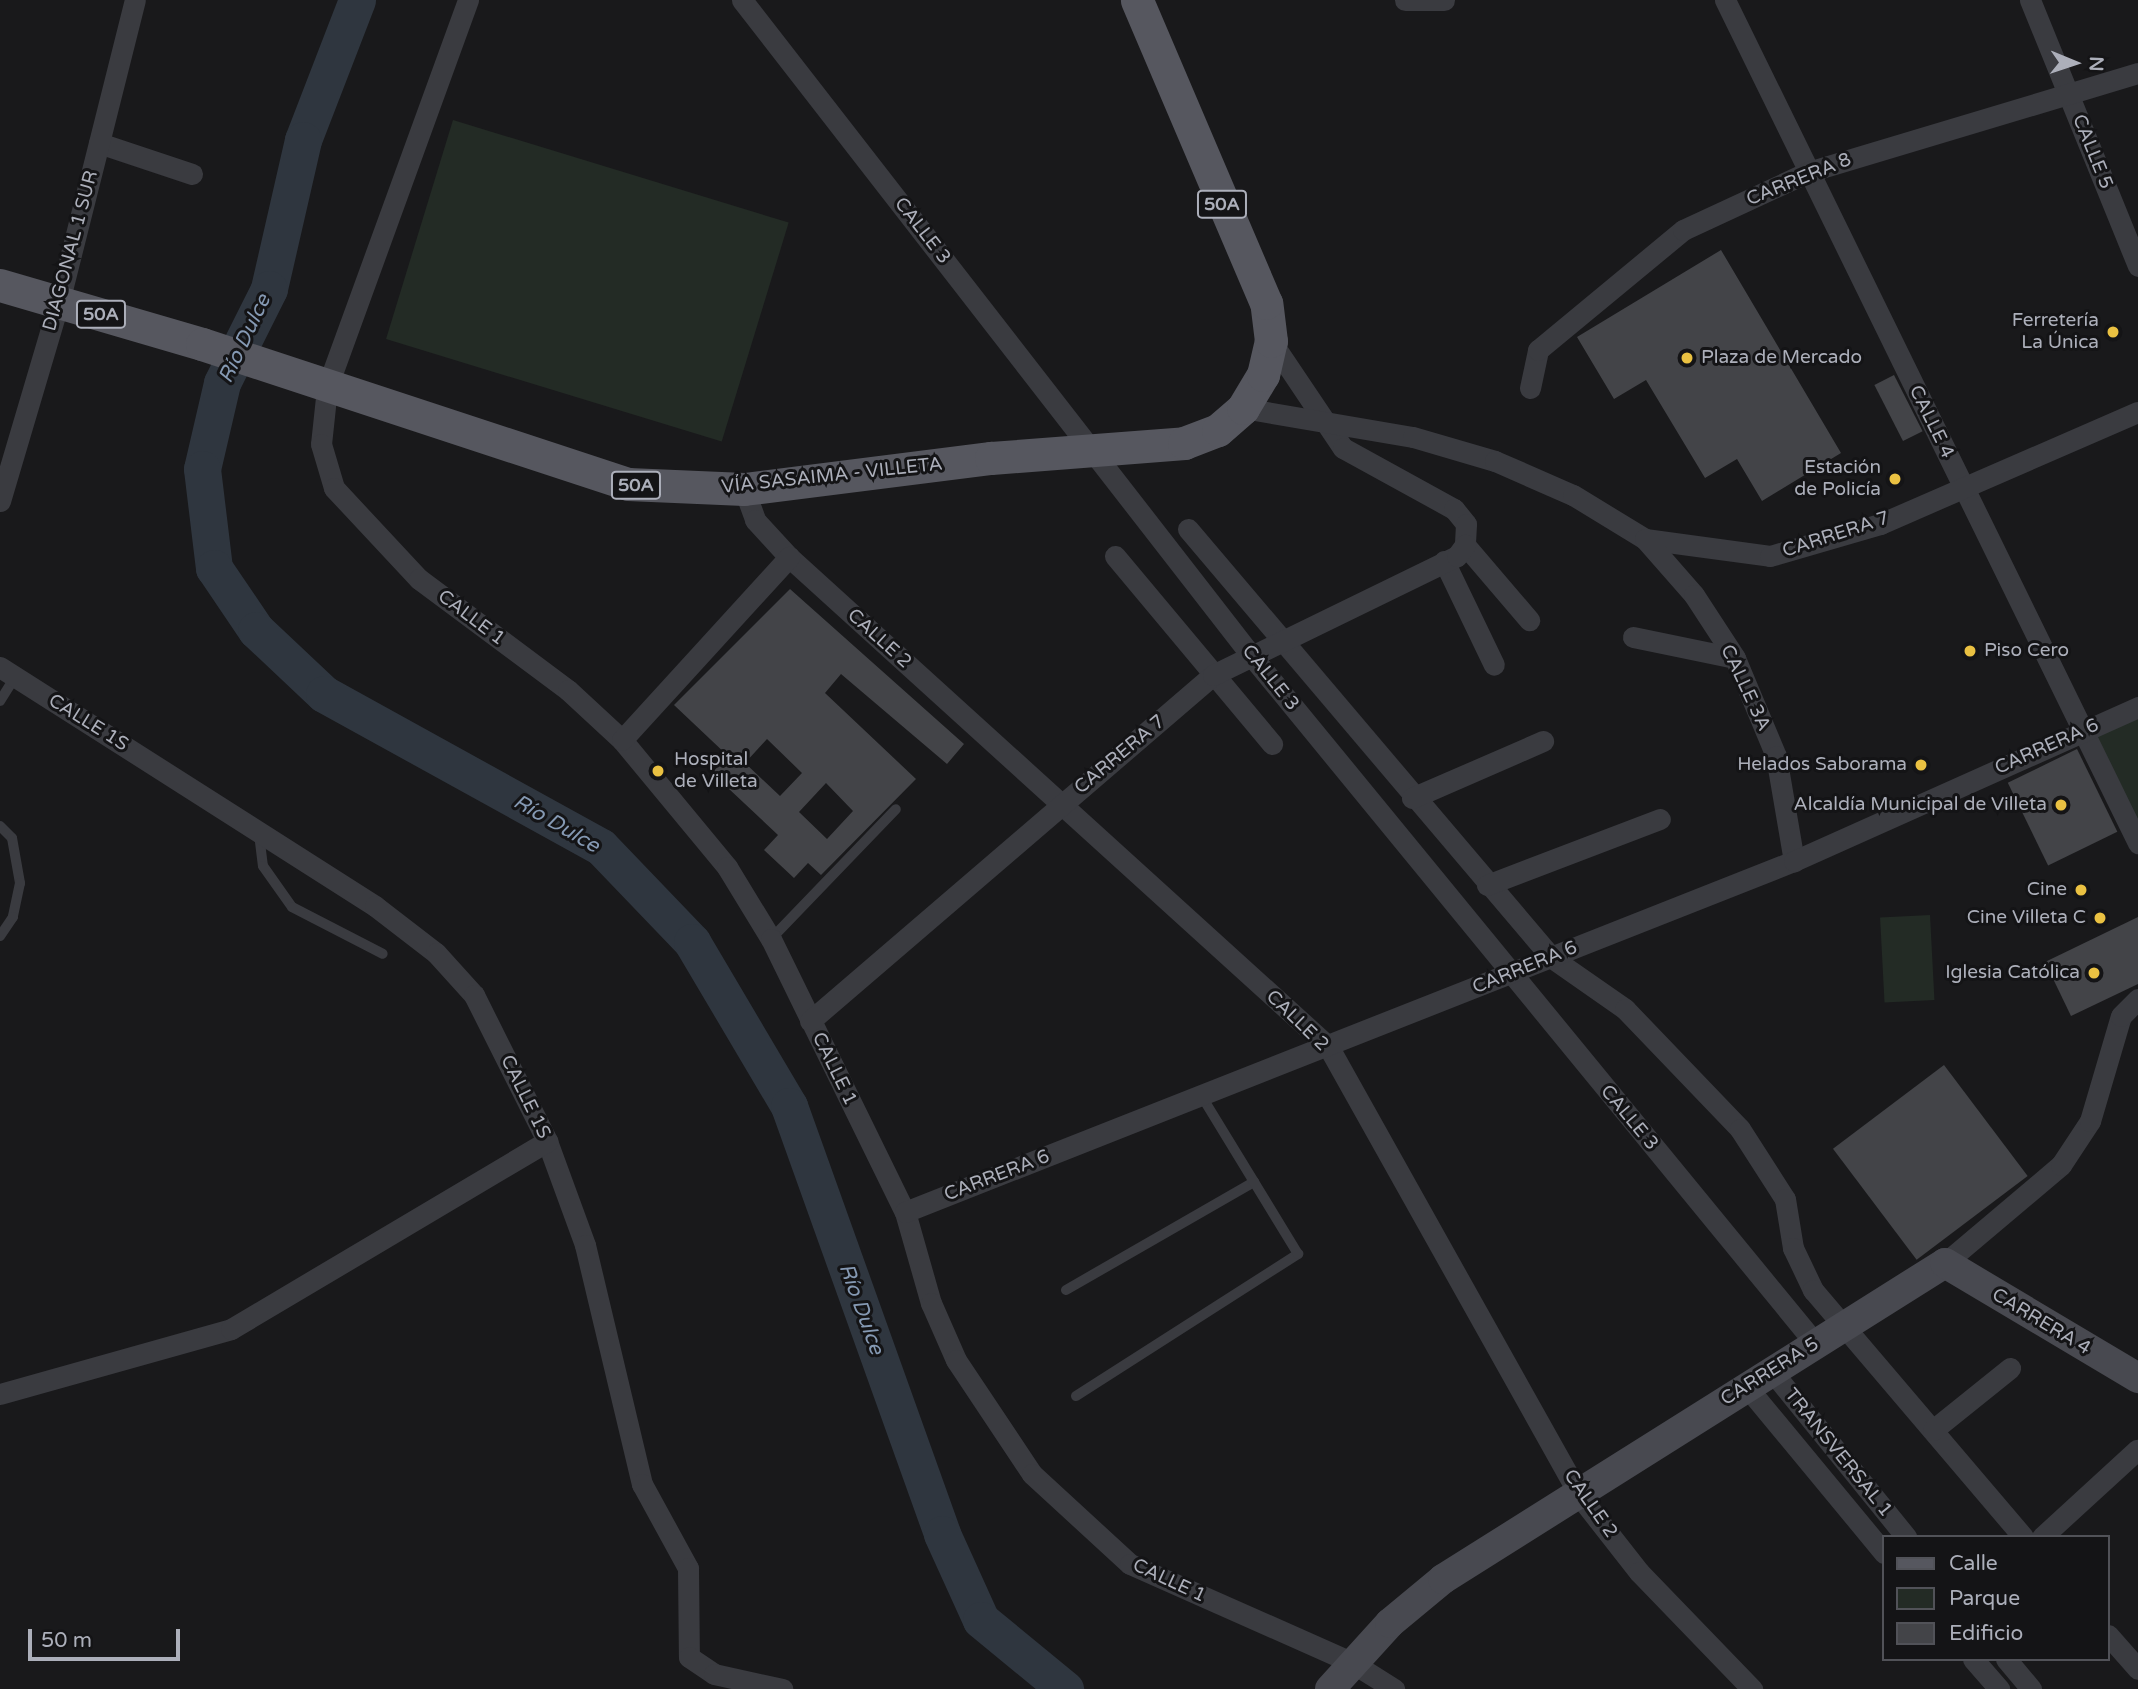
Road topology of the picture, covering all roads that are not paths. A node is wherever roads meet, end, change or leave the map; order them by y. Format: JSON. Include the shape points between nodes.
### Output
{"nodes":[{"id":1,"x":135,"y":0,"type":"edge"},
{"id":2,"x":468,"y":0,"type":"edge"},
{"id":3,"x":742,"y":0,"type":"edge"},
{"id":4,"x":1137,"y":0,"type":"edge"},
{"id":5,"x":1405,"y":0,"type":"edge"},
{"id":6,"x":1444,"y":0,"type":"edge"},
{"id":7,"x":1726,"y":0,"type":"edge"},
{"id":8,"x":2030,"y":0,"type":"edge"},
{"id":9,"x":2138,"y":73,"type":"edge"},
{"id":10,"x":2067,"y":91,"type":"junction"},
{"id":11,"x":99,"y":143,"type":"junction"},
{"id":12,"x":1808,"y":172,"type":"junction"},
{"id":13,"x":192,"y":174,"type":"dead end"},
{"id":14,"x":2138,"y":266,"type":"edge"},
{"id":15,"x":0,"y":285,"type":"edge"},
{"id":16,"x":59,"y":302,"type":"junction"},
{"id":17,"x":1270,"y":341,"type":"junction"},
{"id":18,"x":327,"y":388,"type":"junction"},
{"id":19,"x":1530,"y":388,"type":"dead end"},
{"id":20,"x":1243,"y":408,"type":"junction"},
{"id":21,"x":2138,"y":412,"type":"edge"},
{"id":22,"x":1329,"y":424,"type":"junction"},
{"id":23,"x":1963,"y":487,"type":"junction"},
{"id":24,"x":744,"y":489,"type":"junction"},
{"id":25,"x":0,"y":501,"type":"edge"},
{"id":26,"x":1188,"y":528,"type":"dead end"},
{"id":27,"x":1644,"y":539,"type":"junction"},
{"id":28,"x":1465,"y":545,"type":"junction"},
{"id":29,"x":1115,"y":556,"type":"dead end"},
{"id":30,"x":789,"y":557,"type":"junction"},
{"id":31,"x":1444,"y":561,"type":"junction"},
{"id":32,"x":1530,"y":620,"type":"dead end"},
{"id":33,"x":1633,"y":637,"type":"dead end"},
{"id":34,"x":1278,"y":638,"type":"junction"},
{"id":35,"x":1250,"y":654,"type":"junction"},
{"id":36,"x":1735,"y":658,"type":"junction"},
{"id":37,"x":1493,"y":665,"type":"dead end"},
{"id":38,"x":8,"y":672,"type":"edge"},
{"id":39,"x":1213,"y":675,"type":"junction"},
{"id":40,"x":0,"y":701,"type":"edge"},
{"id":41,"x":2138,"y":707,"type":"edge"},
{"id":42,"x":2083,"y":730,"type":"junction"},
{"id":43,"x":622,"y":740,"type":"junction"},
{"id":44,"x":1544,"y":741,"type":"dead end"},
{"id":45,"x":1272,"y":744,"type":"dead end"},
{"id":46,"x":1412,"y":798,"type":"junction"},
{"id":47,"x":1061,"y":805,"type":"junction"},
{"id":48,"x":896,"y":809,"type":"dead end"},
{"id":49,"x":1660,"y":819,"type":"dead end"},
{"id":50,"x":0,"y":826,"type":"edge"},
{"id":51,"x":258,"y":831,"type":"junction"},
{"id":52,"x":2138,"y":842,"type":"edge"},
{"id":53,"x":1794,"y":861,"type":"junction"},
{"id":54,"x":1487,"y":885,"type":"junction"},
{"id":55,"x":0,"y":936,"type":"edge"},
{"id":56,"x":771,"y":939,"type":"junction"},
{"id":57,"x":383,"y":954,"type":"dead end"},
{"id":58,"x":1552,"y":958,"type":"junction"},
{"id":59,"x":1510,"y":974,"type":"junction"},
{"id":60,"x":2138,"y":999,"type":"edge"},
{"id":61,"x":810,"y":1021,"type":"junction"},
{"id":62,"x":1328,"y":1046,"type":"junction"},
{"id":63,"x":1201,"y":1096,"type":"junction"},
{"id":64,"x":547,"y":1141,"type":"junction"},
{"id":65,"x":1254,"y":1182,"type":"junction"},
{"id":66,"x":905,"y":1212,"type":"junction"},
{"id":67,"x":1945,"y":1263,"type":"junction"},
{"id":68,"x":1066,"y":1290,"type":"dead end"},
{"id":69,"x":1842,"y":1327,"type":"junction"},
{"id":70,"x":1815,"y":1343,"type":"junction"},
{"id":71,"x":2010,"y":1368,"type":"dead end"},
{"id":72,"x":1771,"y":1370,"type":"junction"},
{"id":73,"x":2138,"y":1378,"type":"edge"},
{"id":74,"x":1746,"y":1386,"type":"junction"},
{"id":75,"x":0,"y":1394,"type":"edge"},
{"id":76,"x":1076,"y":1396,"type":"dead end"},
{"id":77,"x":1933,"y":1430,"type":"junction"},
{"id":78,"x":2137,"y":1450,"type":"edge"},
{"id":79,"x":1581,"y":1498,"type":"junction"},
{"id":80,"x":1904,"y":1535,"type":"edge"},
{"id":81,"x":2021,"y":1535,"type":"edge"},
{"id":82,"x":2044,"y":1535,"type":"edge"},
{"id":83,"x":1882,"y":1551,"type":"edge"},
{"id":84,"x":2110,"y":1637,"type":"edge"},
{"id":85,"x":1975,"y":1661,"type":"edge"},
{"id":86,"x":2008,"y":1661,"type":"edge"},
{"id":87,"x":1351,"y":1662,"type":"junction"},
{"id":88,"x":2138,"y":1669,"type":"edge"},
{"id":89,"x":782,"y":1689,"type":"edge"},
{"id":90,"x":1330,"y":1689,"type":"edge"},
{"id":91,"x":1394,"y":1689,"type":"edge"},
{"id":92,"x":1752,"y":1689,"type":"edge"},
{"id":93,"x":1999,"y":1689,"type":"edge"},
{"id":94,"x":2031,"y":1689,"type":"edge"}],
"edges":[{"from":1,"to":11,"type":"street","name":"DIAGONAL 1 SUR"},
{"from":2,"to":18,"type":"street","name":"CALLE 1"},
{"from":3,"to":35,"type":"street","name":"CALLE 3"},
{"from":4,"to":17,"type":"main road","name":"VÍA SASAIMA - VILLETA","number":"50A","via":[[1266,303]]},
{"from":5,"to":6,"type":"street"},
{"from":7,"to":12,"type":"street","name":"CALLE 4"},
{"from":8,"to":10,"type":"street","name":"CALLE 5"},
{"from":9,"to":10,"type":"street","name":"CARRERA 8"},
{"from":10,"to":12,"type":"street","name":"CARRERA 8"},
{"from":10,"to":14,"type":"street","name":"CALLE 5"},
{"from":11,"to":13,"type":"street"},
{"from":11,"to":16,"type":"street","name":"DIAGONAL 1 SUR"},
{"from":12,"to":19,"type":"street","name":"CARRERA 8","via":[[1683,230],[1626,272],[1538,351]]},
{"from":12,"to":23,"type":"street","name":"CALLE 4"},
{"from":15,"to":16,"type":"main road","name":"VÍA SASAIMA - VILLETA","number":"50A"},
{"from":16,"to":18,"type":"main road","name":"VÍA SASAIMA - VILLETA","number":"50A","via":[[202,344]]},
{"from":16,"to":25,"type":"street","name":"DIAGONAL 1 SUR"},
{"from":17,"to":20,"type":"main road","name":"VÍA SASAIMA - VILLETA","number":"50A","via":[[1263,375]]},
{"from":17,"to":22,"type":"street"},
{"from":18,"to":24,"type":"main road","name":"VÍA SASAIMA - VILLETA","number":"50A","via":[[628,484]]},
{"from":18,"to":43,"type":"street","name":"CALLE 1","via":[[321,444],[334,488],[419,579],[568,690]]},
{"from":20,"to":22,"type":"street","name":"CARRERA 7"},
{"from":20,"to":24,"type":"main road","name":"VÍA SASAIMA - VILLETA","number":"50A","via":[[1218,429],[1184,443],[991,458]]},
{"from":21,"to":23,"type":"street","name":"CARRERA 7"},
{"from":22,"to":27,"type":"street","name":"CARRERA 7","via":[[1412,437],[1495,461],[1573,495]]},
{"from":22,"to":28,"type":"street","via":[[1360,461],[1454,509],[1466,524]]},
{"from":23,"to":27,"type":"street","name":"CARRERA 7","via":[[1880,524],[1770,556]]},
{"from":23,"to":42,"type":"street","name":"CALLE 4"},
{"from":24,"to":30,"type":"street","name":"CALLE 2","via":[[755,520]]},
{"from":26,"to":34,"type":"street","name":"CALLE 3"},
{"from":27,"to":36,"type":"street","name":"CALLE 3A","via":[[1694,595]]},
{"from":28,"to":31,"type":"street","name":"CARRERA 7"},
{"from":28,"to":32,"type":"street"},
{"from":29,"to":39,"type":"street"},
{"from":30,"to":43,"type":"street"},
{"from":30,"to":47,"type":"street","name":"CALLE 2"},
{"from":31,"to":34,"type":"street","name":"CARRERA 7"},
{"from":31,"to":37,"type":"street"},
{"from":33,"to":36,"type":"street"},
{"from":34,"to":35,"type":"street","name":"CARRERA 7"},
{"from":34,"to":46,"type":"street","name":"CALLE 3"},
{"from":35,"to":39,"type":"street","name":"CARRERA 7"},
{"from":35,"to":59,"type":"street","name":"CALLE 3"},
{"from":36,"to":53,"type":"street","name":"CALLE 3A","via":[[1776,756]]},
{"from":38,"to":40,"type":"lane"},
{"from":38,"to":51,"type":"street","name":"CALLE 1S"},
{"from":39,"to":45,"type":"street"},
{"from":39,"to":47,"type":"street","name":"CARRERA 7"},
{"from":41,"to":42,"type":"street","name":"CARRERA 6"},
{"from":42,"to":52,"type":"street","name":"CALLE 4"},
{"from":42,"to":53,"type":"street","name":"CARRERA 6"},
{"from":43,"to":56,"type":"street","name":"CALLE 1","via":[[727,867]]},
{"from":44,"to":46,"type":"street"},
{"from":46,"to":54,"type":"street","name":"CALLE 3"},
{"from":47,"to":61,"type":"street","name":"CARRERA 7"},
{"from":47,"to":62,"type":"street","name":"CALLE 2"},
{"from":48,"to":56,"type":"lane"},
{"from":49,"to":54,"type":"street"},
{"from":50,"to":55,"type":"lane","via":[[12,838],[20,883],[13,917]]},
{"from":51,"to":57,"type":"lane","via":[[263,866],[292,907]]},
{"from":51,"to":64,"type":"street","name":"CALLE 1S","via":[[436,953],[474,995]]},
{"from":53,"to":58,"type":"street","name":"CARRERA 6"},
{"from":54,"to":58,"type":"street","name":"CALLE 3"},
{"from":56,"to":61,"type":"street","name":"CALLE 1"},
{"from":58,"to":59,"type":"street","name":"CARRERA 6"},
{"from":58,"to":69,"type":"street","name":"CALLE 3","via":[[1625,1009],[1740,1129],[1785,1199],[1800,1268]]},
{"from":59,"to":62,"type":"street","name":"CARRERA 6"},
{"from":59,"to":70,"type":"street","name":"CALLE 3"},
{"from":60,"to":67,"type":"street","name":"CARRERA 5","via":[[2121,1016],[2090,1121],[2061,1165]]},
{"from":61,"to":66,"type":"street","name":"CALLE 1"},
{"from":62,"to":63,"type":"street","name":"CARRERA 6"},
{"from":62,"to":79,"type":"street","name":"CALLE 2"},
{"from":63,"to":65,"type":"lane"},
{"from":63,"to":66,"type":"street","name":"CARRERA 6"},
{"from":64,"to":75,"type":"street","via":[[231,1329]]},
{"from":64,"to":89,"type":"street","name":"CALLE 1S","via":[[585,1245],[642,1484],[688,1568],[689,1657],[714,1674]]},
{"from":65,"to":68,"type":"lane"},
{"from":65,"to":76,"type":"lane","via":[[1298,1254]]},
{"from":66,"to":87,"type":"street","name":"CALLE 1","via":[[931,1303],[956,1360],[1031,1474],[1080,1524],[1130,1564]]},
{"from":67,"to":69,"type":"street","name":"CARRERA 5"},
{"from":67,"to":73,"type":"street","name":"CARRERA 4"},
{"from":69,"to":70,"type":"street","name":"CARRERA 5"},
{"from":69,"to":77,"type":"street","name":"CALLE 3"},
{"from":70,"to":72,"type":"street","name":"CARRERA 5"},
{"from":71,"to":77,"type":"street"},
{"from":72,"to":74,"type":"street","name":"CARRERA 5"},
{"from":72,"to":80,"type":"street","name":"TRANSVERSAL 1"},
{"from":74,"to":79,"type":"street","name":"CARRERA 5"},
{"from":74,"to":83,"type":"street","name":"TRANSVERSAL 1"},
{"from":77,"to":81,"type":"street","name":"CALLE 3"},
{"from":78,"to":82,"type":"street"},
{"from":79,"to":87,"type":"street","name":"CARRERA 5","via":[[1443,1580]]},
{"from":79,"to":92,"type":"street","name":"CALLE 2","via":[[1639,1572]]},
{"from":84,"to":88,"type":"street"},
{"from":85,"to":93,"type":"street"},
{"from":86,"to":94,"type":"street"},
{"from":87,"to":90,"type":"street","name":"CARRERA 5"},
{"from":87,"to":91,"type":"street","name":"CALLE 1"}]}
